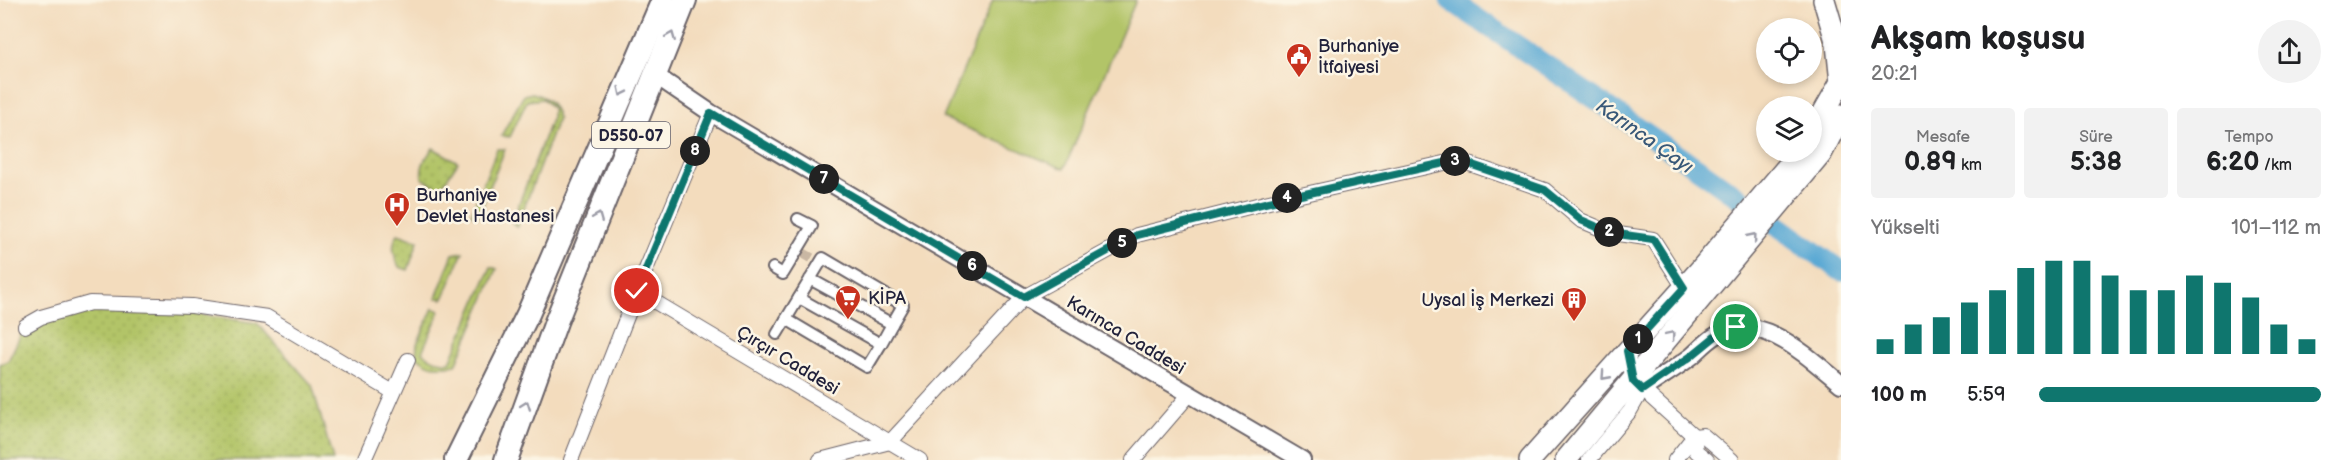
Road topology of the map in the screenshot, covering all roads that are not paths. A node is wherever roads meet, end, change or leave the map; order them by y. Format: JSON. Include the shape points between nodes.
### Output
{"nodes":[{"id":1,"x":663,"y":0,"type":"edge"},
{"id":2,"x":685,"y":0,"type":"edge"},
{"id":3,"x":1824,"y":0,"type":"edge"},
{"id":4,"x":1834,"y":0,"type":"edge"},
{"id":5,"x":1841,"y":8,"type":"edge"},
{"id":6,"x":655,"y":75,"type":"junction"},
{"id":7,"x":1841,"y":82,"type":"edge"},
{"id":8,"x":711,"y":113,"type":"junction"},
{"id":9,"x":1822,"y":115,"type":"edge"},
{"id":10,"x":1841,"y":115,"type":"edge"},
{"id":11,"x":1841,"y":131,"type":"edge"},
{"id":12,"x":1822,"y":152,"type":"edge"},
{"id":13,"x":1822,"y":153,"type":"edge"},
{"id":14,"x":1793,"y":162,"type":"edge"},
{"id":15,"x":1814,"y":162,"type":"edge"},
{"id":16,"x":798,"y":219,"type":"dead end"},
{"id":17,"x":773,"y":268,"type":"dead end"},
{"id":18,"x":1708,"y":276,"type":"junction"},
{"id":19,"x":810,"y":279,"type":"junction"},
{"id":20,"x":1684,"y":288,"type":"junction"},
{"id":21,"x":637,"y":291,"type":"junction"},
{"id":22,"x":1024,"y":297,"type":"junction"},
{"id":23,"x":799,"y":298,"type":"junction"},
{"id":24,"x":786,"y":319,"type":"junction"},
{"id":25,"x":892,"y":324,"type":"junction"},
{"id":26,"x":25,"y":326,"type":"dead end"},
{"id":27,"x":777,"y":334,"type":"dead end"},
{"id":28,"x":881,"y":344,"type":"junction"},
{"id":29,"x":1627,"y":351,"type":"junction"},
{"id":30,"x":408,"y":360,"type":"dead end"},
{"id":31,"x":1841,"y":384,"type":"edge"},
{"id":32,"x":1638,"y":386,"type":"junction"},
{"id":33,"x":393,"y":392,"type":"junction"},
{"id":34,"x":1189,"y":395,"type":"junction"},
{"id":35,"x":1694,"y":436,"type":"junction"},
{"id":36,"x":890,"y":442,"type":"junction"},
{"id":37,"x":364,"y":460,"type":"edge"},
{"id":38,"x":456,"y":460,"type":"edge"},
{"id":39,"x":506,"y":460,"type":"edge"},
{"id":40,"x":571,"y":460,"type":"edge"},
{"id":41,"x":820,"y":460,"type":"edge"},
{"id":42,"x":920,"y":460,"type":"edge"},
{"id":43,"x":1133,"y":460,"type":"edge"},
{"id":44,"x":1302,"y":460,"type":"edge"},
{"id":45,"x":1530,"y":460,"type":"edge"},
{"id":46,"x":1566,"y":460,"type":"edge"},
{"id":47,"x":1590,"y":460,"type":"edge"},
{"id":48,"x":1675,"y":460,"type":"edge"},
{"id":49,"x":1707,"y":460,"type":"edge"},
{"id":50,"x":1732,"y":460,"type":"edge"}],
"edges":[{"from":1,"to":38,"type":"highway","number":"D550-07","one_way":true,"via":[[528,314]]},
{"from":6,"to":2,"type":"highway","number":"D550-07","one_way":true},
{"from":3,"to":7,"type":"main road","via":[[1837,44]]},
{"from":4,"to":5,"type":"main road"},
{"from":6,"to":8,"type":"street","name":"Karınca Caddesi"},
{"from":39,"to":6,"type":"highway","number":"D550-07","one_way":true},
{"from":7,"to":9,"type":"main road"},
{"from":8,"to":21,"type":"street"},
{"from":8,"to":22,"type":"street","name":"Karınca Caddesi"},
{"from":10,"to":12,"type":"main road"},
{"from":11,"to":13,"type":"street"},
{"from":14,"to":18,"type":"main road"},
{"from":18,"to":15,"type":"main road","one_way":true},
{"from":16,"to":17,"type":"street","via":[[812,226],[783,274]]},
{"from":18,"to":20,"type":"main road"},
{"from":32,"to":18,"type":"main road","one_way":true},
{"from":19,"to":23,"type":"street"},
{"from":19,"to":25,"type":"street"},
{"from":19,"to":25,"type":"street","via":[[823,258],[903,305]]},
{"from":20,"to":22,"type":"street","via":[[1653,239],[1611,233],[1581,220],[1545,190],[1458,160],[1137,235]]},
{"from":20,"to":29,"type":"main road"},
{"from":21,"to":36,"type":"street","name":"Çırçır Caddesi"},
{"from":21,"to":40,"type":"street"},
{"from":22,"to":34,"type":"street","name":"Karınca Caddesi"},
{"from":22,"to":36,"type":"street"},
{"from":23,"to":24,"type":"street"},
{"from":23,"to":28,"type":"street"},
{"from":24,"to":27,"type":"street"},
{"from":24,"to":28,"type":"street","via":[[867,367]]},
{"from":25,"to":28,"type":"street"},
{"from":26,"to":33,"type":"street","via":[[41,316],[90,303],[192,306],[267,316]]},
{"from":29,"to":32,"type":"street"},
{"from":29,"to":45,"type":"main road","one_way":true},
{"from":30,"to":33,"type":"street"},
{"from":31,"to":32,"type":"street","via":[[1772,334],[1736,327]]},
{"from":32,"to":35,"type":"street"},
{"from":32,"to":46,"type":"main road"},
{"from":32,"to":47,"type":"street","via":[[1630,411]]},
{"from":33,"to":37,"type":"street"},
{"from":34,"to":43,"type":"street"},
{"from":34,"to":44,"type":"street","name":"Karınca Caddesi"},
{"from":35,"to":48,"type":"street"},
{"from":35,"to":49,"type":"street","via":[[1696,451]]},
{"from":35,"to":50,"type":"street","via":[[1703,435]]},
{"from":36,"to":41,"type":"street"},
{"from":36,"to":42,"type":"street","name":"Çırçır Caddesi"}]}
